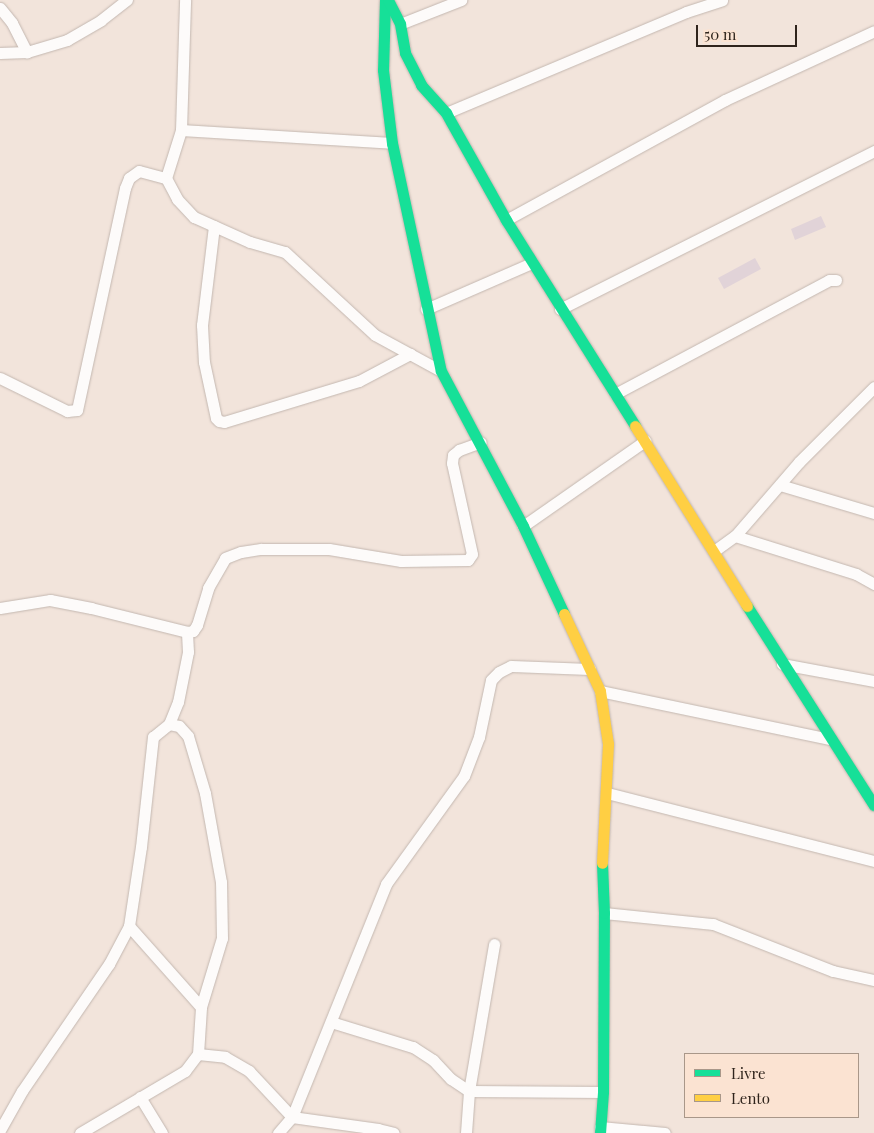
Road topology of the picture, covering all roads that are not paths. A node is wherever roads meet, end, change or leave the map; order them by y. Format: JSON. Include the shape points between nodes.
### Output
{"nodes":[{"id":1,"x":127,"y":0,"type":"edge"},
{"id":2,"x":185,"y":0,"type":"edge"},
{"id":3,"x":387,"y":0,"type":"edge"},
{"id":4,"x":461,"y":0,"type":"edge"},
{"id":5,"x":722,"y":0,"type":"edge"},
{"id":6,"x":0,"y":8,"type":"edge"},
{"id":7,"x":400,"y":24,"type":"junction"},
{"id":8,"x":874,"y":31,"type":"edge"},
{"id":9,"x":27,"y":52,"type":"junction"},
{"id":10,"x":0,"y":53,"type":"edge"},
{"id":11,"x":446,"y":113,"type":"junction"},
{"id":12,"x":181,"y":130,"type":"junction"},
{"id":13,"x":392,"y":143,"type":"junction"},
{"id":14,"x":874,"y":151,"type":"edge"},
{"id":15,"x":166,"y":178,"type":"junction"},
{"id":16,"x":506,"y":220,"type":"junction"},
{"id":17,"x":214,"y":226,"type":"junction"},
{"id":18,"x":532,"y":263,"type":"junction"},
{"id":19,"x":836,"y":280,"type":"dead end"},
{"id":20,"x":426,"y":309,"type":"junction"},
{"id":21,"x":560,"y":309,"type":"junction"},
{"id":22,"x":410,"y":354,"type":"junction"},
{"id":23,"x":441,"y":371,"type":"junction"},
{"id":24,"x":0,"y":378,"type":"edge"},
{"id":25,"x":874,"y":387,"type":"edge"},
{"id":26,"x":615,"y":394,"type":"junction"},
{"id":27,"x":645,"y":441,"type":"junction"},
{"id":28,"x":481,"y":442,"type":"junction"},
{"id":29,"x":780,"y":485,"type":"junction"},
{"id":30,"x":874,"y":513,"type":"edge"},
{"id":31,"x":523,"y":526,"type":"junction"},
{"id":32,"x":734,"y":536,"type":"junction"},
{"id":33,"x":714,"y":551,"type":"junction"},
{"id":34,"x":874,"y":584,"type":"edge"},
{"id":35,"x":0,"y":608,"type":"edge"},
{"id":36,"x":187,"y":632,"type":"junction"},
{"id":37,"x":782,"y":664,"type":"junction"},
{"id":38,"x":590,"y":669,"type":"junction"},
{"id":39,"x":874,"y":681,"type":"edge"},
{"id":40,"x":600,"y":691,"type":"junction"},
{"id":41,"x":169,"y":724,"type":"junction"},
{"id":42,"x":830,"y":739,"type":"junction"},
{"id":43,"x":607,"y":794,"type":"junction"},
{"id":44,"x":873,"y":799,"type":"edge"},
{"id":45,"x":874,"y":861,"type":"edge"},
{"id":46,"x":604,"y":913,"type":"junction"},
{"id":47,"x":129,"y":926,"type":"junction"},
{"id":48,"x":494,"y":944,"type":"dead end"},
{"id":49,"x":874,"y":980,"type":"edge"},
{"id":50,"x":201,"y":1007,"type":"junction"},
{"id":51,"x":331,"y":1022,"type":"junction"},
{"id":52,"x":198,"y":1054,"type":"junction"},
{"id":53,"x":469,"y":1091,"type":"junction"},
{"id":54,"x":603,"y":1092,"type":"junction"},
{"id":55,"x":140,"y":1097,"type":"junction"},
{"id":56,"x":292,"y":1117,"type":"junction"},
{"id":57,"x":0,"y":1130,"type":"edge"},
{"id":58,"x":600,"y":1130,"type":"edge"},
{"id":59,"x":80,"y":1133,"type":"edge"},
{"id":60,"x":162,"y":1133,"type":"edge"},
{"id":61,"x":278,"y":1133,"type":"edge"},
{"id":62,"x":394,"y":1133,"type":"edge"},
{"id":63,"x":466,"y":1133,"type":"edge"},
{"id":64,"x":665,"y":1133,"type":"edge"}],
"edges":[{"from":1,"to":9,"type":"street","via":[[67,40]]},
{"from":2,"to":12,"type":"street"},
{"from":3,"to":7,"type":"street"},
{"from":3,"to":13,"type":"street","via":[[384,70]]},
{"from":4,"to":7,"type":"street"},
{"from":5,"to":11,"type":"street","via":[[686,12]]},
{"from":6,"to":9,"type":"street"},
{"from":7,"to":11,"type":"street","via":[[405,53],[421,85]]},
{"from":8,"to":16,"type":"street","via":[[725,100]]},
{"from":9,"to":10,"type":"street"},
{"from":11,"to":16,"type":"street"},
{"from":12,"to":13,"type":"street"},
{"from":12,"to":15,"type":"street"},
{"from":13,"to":20,"type":"street"},
{"from":14,"to":21,"type":"street"},
{"from":15,"to":17,"type":"street","via":[[177,199],[194,217]]},
{"from":15,"to":24,"type":"street","via":[[139,171],[125,188],[77,410],[67,412]]},
{"from":16,"to":18,"type":"street"},
{"from":17,"to":22,"type":"street","via":[[250,242],[285,252],[375,335]]},
{"from":17,"to":22,"type":"street","via":[[202,325],[204,362],[216,418],[220,421],[359,381]]},
{"from":18,"to":20,"type":"street"},
{"from":18,"to":21,"type":"street"},
{"from":19,"to":26,"type":"street","via":[[828,280]]},
{"from":20,"to":23,"type":"street"},
{"from":21,"to":26,"type":"street"},
{"from":22,"to":23,"type":"street"},
{"from":23,"to":28,"type":"street"},
{"from":25,"to":29,"type":"street"},
{"from":26,"to":27,"type":"street"},
{"from":27,"to":31,"type":"street"},
{"from":27,"to":33,"type":"street"},
{"from":28,"to":31,"type":"street"},
{"from":28,"to":36,"type":"street","via":[[459,450],[453,455],[452,462],[472,554],[468,560],[402,561],[329,549],[241,552],[225,558],[208,588],[197,626]]},
{"from":29,"to":30,"type":"street"},
{"from":29,"to":32,"type":"street"},
{"from":31,"to":38,"type":"street"},
{"from":32,"to":33,"type":"street"},
{"from":32,"to":34,"type":"street","via":[[856,574]]},
{"from":33,"to":37,"type":"street"},
{"from":35,"to":36,"type":"street","via":[[50,600]]},
{"from":36,"to":41,"type":"street","via":[[188,652],[178,702]]},
{"from":37,"to":39,"type":"street"},
{"from":37,"to":42,"type":"street"},
{"from":38,"to":40,"type":"street"},
{"from":38,"to":51,"type":"street","via":[[511,666],[498,672],[491,680],[479,738],[464,776],[386,884]]},
{"from":40,"to":42,"type":"street"},
{"from":40,"to":43,"type":"street","via":[[608,744]]},
{"from":41,"to":47,"type":"street","via":[[153,737]]},
{"from":41,"to":50,"type":"street","via":[[179,726],[188,736],[205,793],[221,882],[222,938]]},
{"from":42,"to":44,"type":"street"},
{"from":43,"to":45,"type":"street"},
{"from":43,"to":46,"type":"street","via":[[601,849]]},
{"from":46,"to":49,"type":"street","via":[[714,924],[832,971]]},
{"from":46,"to":54,"type":"street"},
{"from":47,"to":50,"type":"street"},
{"from":47,"to":57,"type":"street","via":[[109,964],[22,1091]]},
{"from":48,"to":53,"type":"street"},
{"from":50,"to":52,"type":"street"},
{"from":51,"to":53,"type":"street","via":[[413,1047]]},
{"from":51,"to":56,"type":"street"},
{"from":52,"to":55,"type":"street","via":[[185,1071]]},
{"from":52,"to":56,"type":"street","via":[[225,1057],[249,1071]]},
{"from":53,"to":54,"type":"street"},
{"from":53,"to":63,"type":"street"},
{"from":54,"to":58,"type":"street"},
{"from":55,"to":59,"type":"street"},
{"from":55,"to":60,"type":"street"},
{"from":56,"to":61,"type":"street"},
{"from":56,"to":62,"type":"street"},
{"from":58,"to":64,"type":"street"}]}
